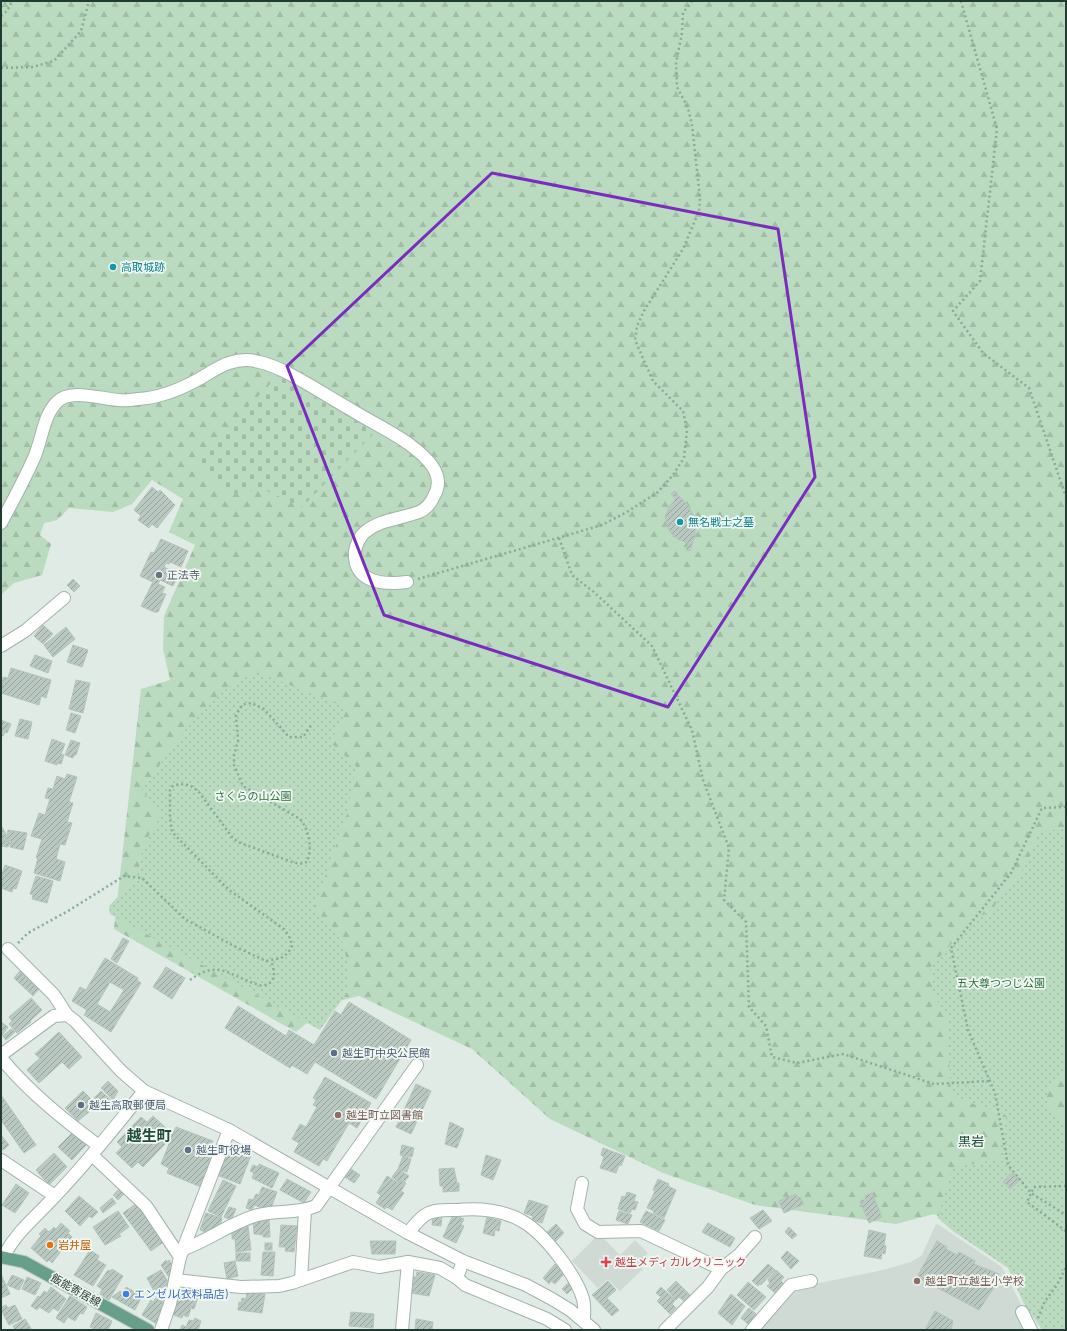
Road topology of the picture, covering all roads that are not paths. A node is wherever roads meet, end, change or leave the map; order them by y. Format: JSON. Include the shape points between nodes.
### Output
{"nodes":[{"id":1,"x":1,"y":522,"type":"edge"},
{"id":2,"x":407,"y":582,"type":"road end"},
{"id":3,"x":64,"y":598,"type":"dead end"},
{"id":4,"x":1,"y":646,"type":"edge"},
{"id":5,"x":9,"y":950,"type":"road end"},
{"id":6,"x":67,"y":1015,"type":"junction"},
{"id":7,"x":1,"y":1057,"type":"edge"},
{"id":8,"x":417,"y":1065,"type":"dead end"},
{"id":9,"x":144,"y":1091,"type":"junction"},
{"id":10,"x":230,"y":1130,"type":"junction"},
{"id":11,"x":96,"y":1151,"type":"junction"},
{"id":12,"x":1,"y":1160,"type":"edge"},
{"id":13,"x":582,"y":1183,"type":"dead end"},
{"id":14,"x":328,"y":1187,"type":"junction"},
{"id":15,"x":55,"y":1196,"type":"junction"},
{"id":16,"x":306,"y":1210,"type":"junction"},
{"id":17,"x":408,"y":1233,"type":"junction"},
{"id":18,"x":755,"y":1237,"type":"dead end"},
{"id":19,"x":182,"y":1253,"type":"junction"},
{"id":20,"x":3,"y":1257,"type":"edge"},
{"id":21,"x":408,"y":1262,"type":"junction"},
{"id":22,"x":463,"y":1262,"type":"junction"},
{"id":23,"x":721,"y":1269,"type":"junction"},
{"id":24,"x":457,"y":1278,"type":"junction"},
{"id":25,"x":175,"y":1280,"type":"junction"},
{"id":26,"x":301,"y":1280,"type":"junction"},
{"id":27,"x":810,"y":1281,"type":"dead end"},
{"id":28,"x":1022,"y":1312,"type":"dead end"},
{"id":29,"x":584,"y":1320,"type":"junction"},
{"id":30,"x":1030,"y":1327,"type":"edge"},
{"id":31,"x":148,"y":1330,"type":"edge"},
{"id":32,"x":162,"y":1330,"type":"edge"},
{"id":33,"x":402,"y":1330,"type":"edge"},
{"id":34,"x":565,"y":1330,"type":"edge"},
{"id":35,"x":594,"y":1330,"type":"edge"},
{"id":36,"x":665,"y":1330,"type":"edge"},
{"id":37,"x":752,"y":1330,"type":"edge"}],
"edges":[{"from":1,"to":2,"type":"street","via":[[35,456],[50,410],[67,395],[77,394],[121,401],[147,399],[190,384],[228,363],[244,360],[260,362],[305,383],[407,442],[433,466],[438,475],[438,485],[430,504],[420,512],[397,517],[364,532],[356,545],[356,566],[361,574],[370,580],[390,584]]},
{"from":3,"to":4,"type":"street","via":[[25,631]]},
{"from":5,"to":6,"type":"street","via":[[54,996]]},
{"from":6,"to":7,"type":"street","via":[[54,1016]]},
{"from":6,"to":9,"type":"street"},
{"from":7,"to":11,"type":"street","via":[[14,1074]]},
{"from":8,"to":14,"type":"street"},
{"from":9,"to":10,"type":"street"},
{"from":9,"to":11,"type":"street"},
{"from":10,"to":14,"type":"street"},
{"from":10,"to":19,"type":"street"},
{"from":11,"to":15,"type":"street"},
{"from":11,"to":19,"type":"street","via":[[146,1206]]},
{"from":12,"to":15,"type":"street"},
{"from":13,"to":23,"type":"street","via":[[577,1209],[586,1224],[598,1232],[641,1231]]},
{"from":14,"to":16,"type":"street","via":[[316,1206]]},
{"from":14,"to":17,"type":"street"},
{"from":15,"to":20,"type":"street","via":[[17,1234]]},
{"from":16,"to":19,"type":"street","via":[[258,1215]]},
{"from":16,"to":26,"type":"street"},
{"from":17,"to":22,"type":"street"},
{"from":17,"to":29,"type":"street","via":[[424,1216],[433,1212],[468,1209],[495,1211],[523,1221],[539,1234],[574,1280],[583,1299]]},
{"from":18,"to":23,"type":"street","via":[[739,1255]]},
{"from":19,"to":25,"type":"street"},
{"from":20,"to":31,"type":"main road","name":"飯能寄居線","via":[[24,1262]]},
{"from":21,"to":24,"type":"street","via":[[440,1268]]},
{"from":21,"to":26,"type":"street","via":[[379,1266],[353,1262]]},
{"from":21,"to":33,"type":"street"},
{"from":22,"to":24,"type":"street"},
{"from":22,"to":29,"type":"street","via":[[526,1286]]},
{"from":23,"to":36,"type":"street","via":[[708,1287]]},
{"from":24,"to":34,"type":"street","via":[[465,1285],[547,1319]]},
{"from":25,"to":26,"type":"street","via":[[241,1287],[279,1286]]},
{"from":25,"to":32,"type":"street"},
{"from":27,"to":37,"type":"street","via":[[791,1285]]},
{"from":28,"to":30,"type":"street"},
{"from":29,"to":35,"type":"street"}]}
